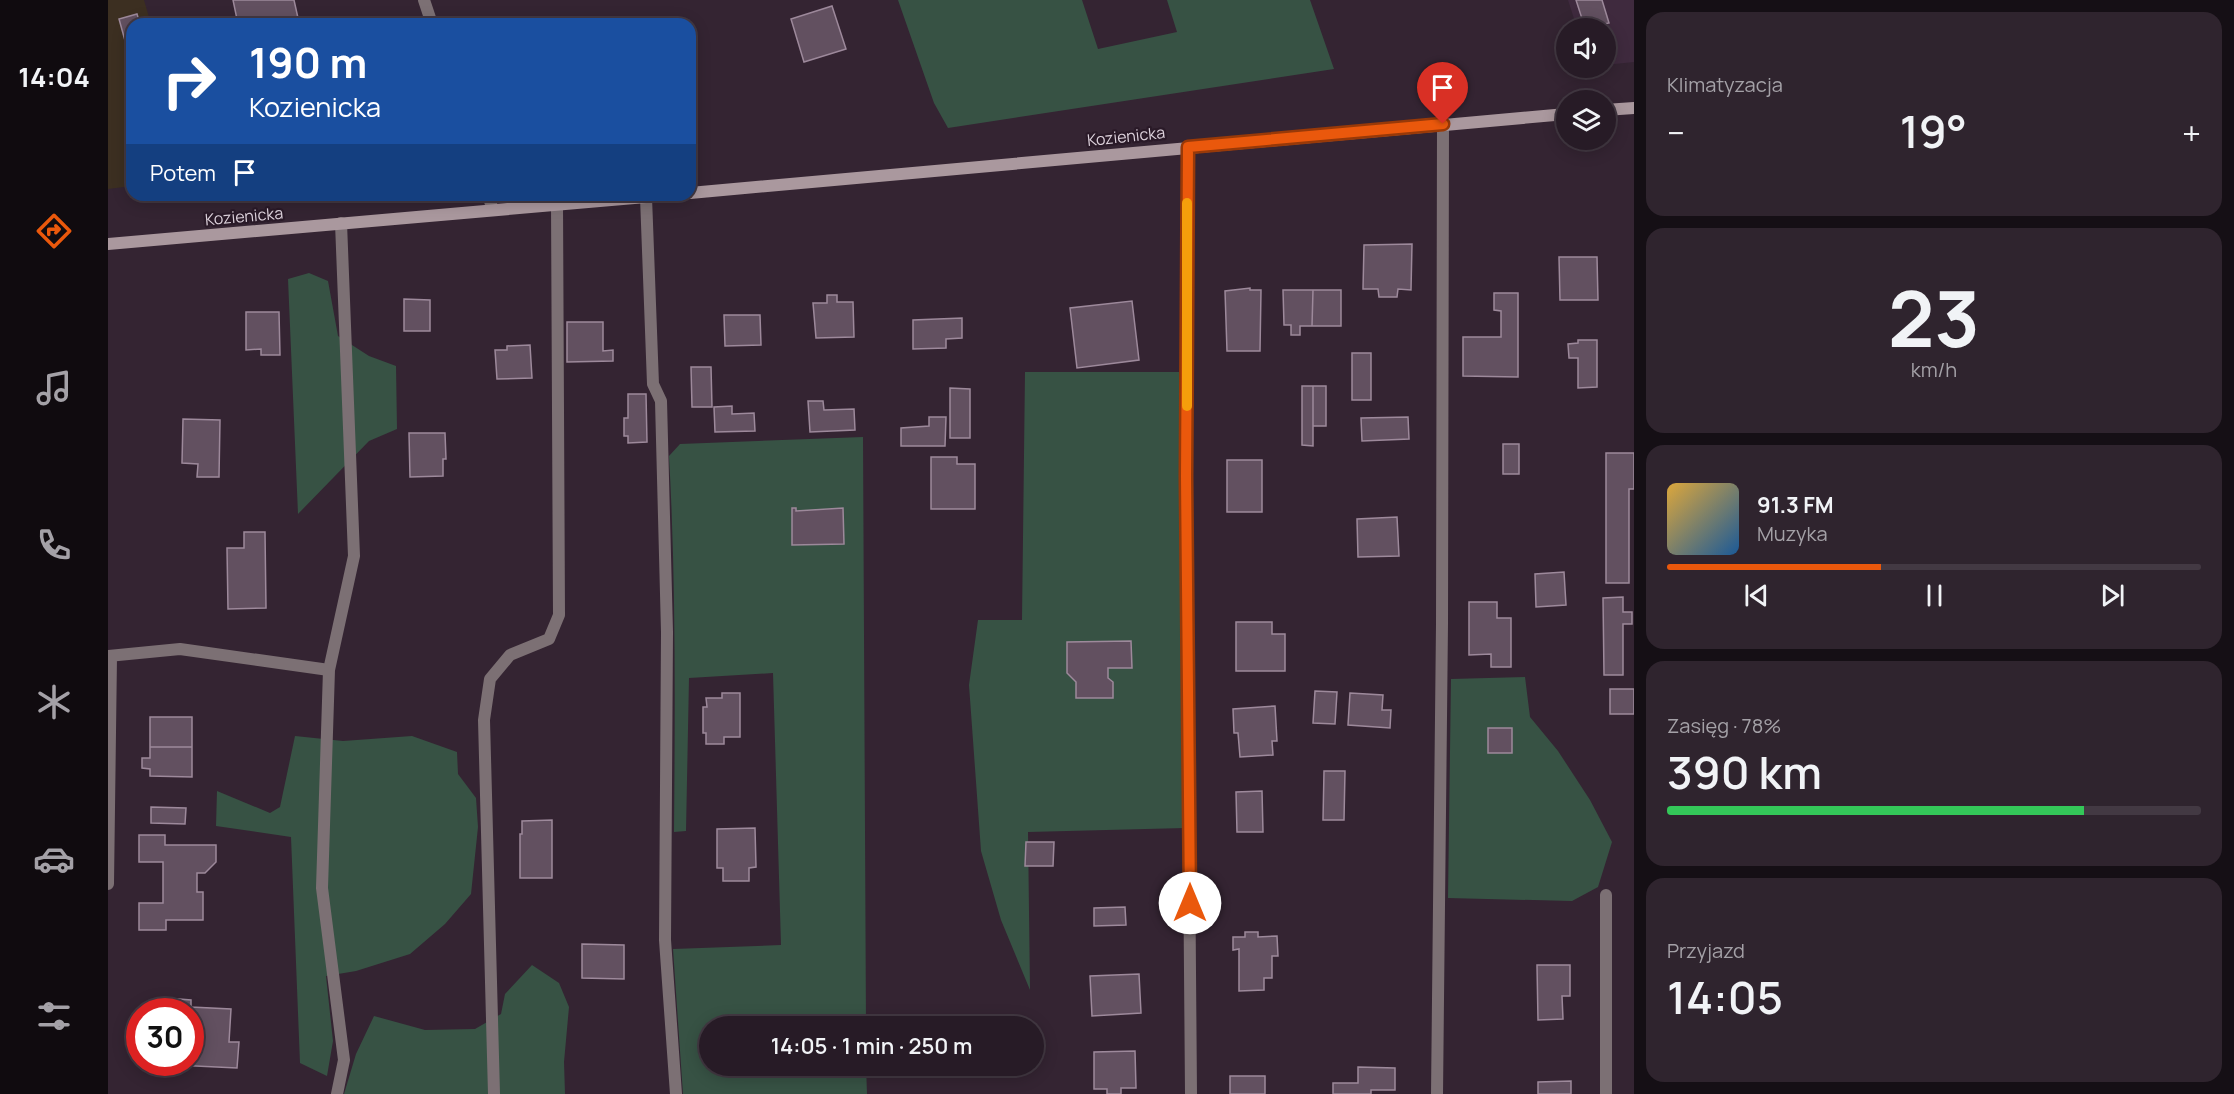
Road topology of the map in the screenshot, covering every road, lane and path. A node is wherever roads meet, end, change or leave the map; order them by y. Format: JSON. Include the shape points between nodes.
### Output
{"nodes":[{"id":1,"x":424,"y":0,"type":"edge"},
{"id":2,"x":430,"y":18,"type":"edge"},
{"id":3,"x":1634,"y":108,"type":"edge"},
{"id":4,"x":1616,"y":109,"type":"edge"},
{"id":5,"x":1556,"y":115,"type":"edge"},
{"id":6,"x":1443,"y":124,"type":"junction"},
{"id":7,"x":1188,"y":147,"type":"junction"},
{"id":8,"x":696,"y":192,"type":"edge"},
{"id":9,"x":490,"y":201,"type":"edge"},
{"id":10,"x":595,"y":201,"type":"edge"},
{"id":11,"x":646,"y":201,"type":"edge"},
{"id":12,"x":557,"y":204,"type":"junction"},
{"id":13,"x":493,"y":210,"type":"junction"},
{"id":14,"x":341,"y":223,"type":"junction"},
{"id":15,"x":108,"y":244,"type":"edge"},
{"id":16,"x":109,"y":657,"type":"edge"},
{"id":17,"x":329,"y":670,"type":"junction"},
{"id":18,"x":108,"y":884,"type":"edge"},
{"id":19,"x":1606,"y":895,"type":"dead end"},
{"id":20,"x":337,"y":1094,"type":"edge"},
{"id":21,"x":494,"y":1094,"type":"edge"},
{"id":22,"x":676,"y":1094,"type":"edge"},
{"id":23,"x":1191,"y":1094,"type":"edge"},
{"id":24,"x":1437,"y":1094,"type":"edge"},
{"id":25,"x":1606,"y":1094,"type":"edge"}],
"edges":[{"from":1,"to":2,"type":"street"},
{"from":3,"to":4,"type":"main road"},
{"from":5,"to":6,"type":"main road","name":"Kozienicka"},
{"from":6,"to":7,"type":"main road","name":"Kozienicka"},
{"from":6,"to":24,"type":"street"},
{"from":7,"to":8,"type":"main road","name":"Kozienicka"},
{"from":7,"to":23,"type":"street","via":[[1186,477]]},
{"from":9,"to":13,"type":"street"},
{"from":10,"to":12,"type":"main road","name":"Kozienicka"},
{"from":11,"to":22,"type":"street","via":[[653,384],[661,401],[667,632],[665,940]]},
{"from":12,"to":13,"type":"main road","name":"Kozienicka"},
{"from":12,"to":21,"type":"street","via":[[559,615],[549,639],[510,656],[490,679],[484,720]]},
{"from":13,"to":14,"type":"main road","name":"Kozienicka"},
{"from":14,"to":15,"type":"main road","name":"Kozienicka"},
{"from":14,"to":17,"type":"street","via":[[354,556]]},
{"from":16,"to":17,"type":"street","via":[[180,649]]},
{"from":16,"to":18,"type":"street"},
{"from":17,"to":20,"type":"street","via":[[322,888],[344,1059]]},
{"from":19,"to":25,"type":"street"}]}
